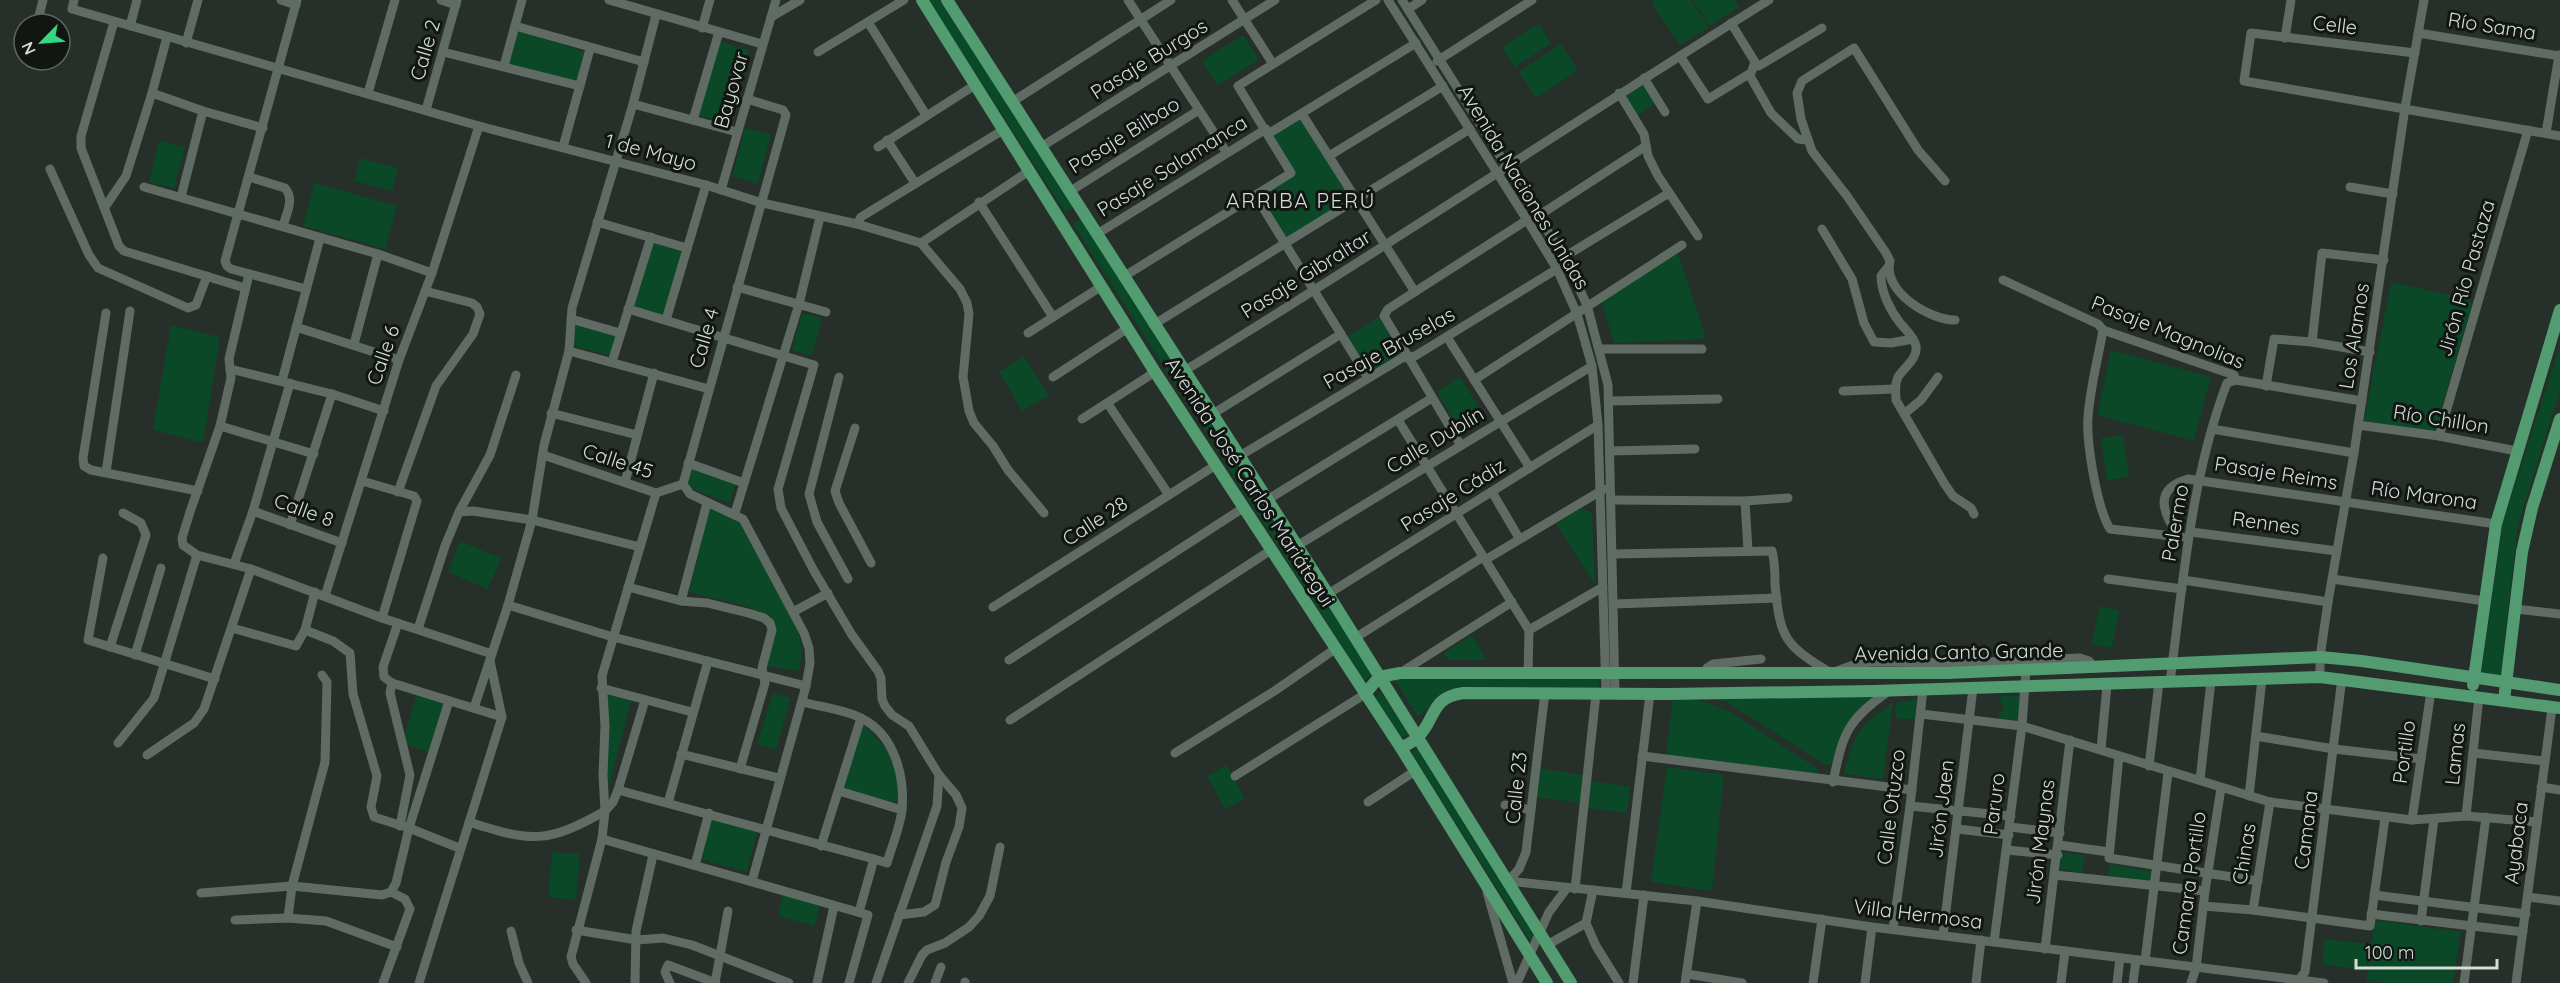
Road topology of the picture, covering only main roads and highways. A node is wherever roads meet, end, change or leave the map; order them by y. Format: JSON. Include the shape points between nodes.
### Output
{"nodes":[{"id":1,"x":922,"y":0,"type":"edge"},
{"id":2,"x":950,"y":1,"type":"edge"},
{"id":3,"x":1080,"y":210,"type":"junction"},
{"id":4,"x":1062,"y":222,"type":"junction"},
{"id":5,"x":2560,"y":310,"type":"edge"},
{"id":6,"x":2560,"y":419,"type":"edge"},
{"id":7,"x":1379,"y":677,"type":"junction"},
{"id":8,"x":2474,"y":678,"type":"junction"},
{"id":9,"x":2506,"y":682,"type":"junction"},
{"id":10,"x":2560,"y":690,"type":"edge"},
{"id":11,"x":1365,"y":694,"type":"junction"},
{"id":12,"x":2475,"y":696,"type":"junction"},
{"id":13,"x":2504,"y":700,"type":"junction"},
{"id":14,"x":2556,"y":708,"type":"edge"},
{"id":15,"x":1418,"y":738,"type":"junction"},
{"id":16,"x":1401,"y":748,"type":"junction"},
{"id":17,"x":1547,"y":983,"type":"edge"},
{"id":18,"x":1571,"y":983,"type":"edge"}],
"edges":[{"from":1,"to":4,"type":"main road","name":"Avenida José Carlos Mariátegui"},
{"from":2,"to":3,"type":"main road","name":"Avenida José Carlos Mariátegui"},
{"from":3,"to":4,"type":"main road"},
{"from":3,"to":7,"type":"main road","name":"Avenida José Carlos Mariátegui"},
{"from":4,"to":11,"type":"main road","name":"Avenida José Carlos Mariátegui"},
{"from":5,"to":8,"type":"main road","via":[[2496,524]]},
{"from":6,"to":9,"type":"main road","via":[[2525,536]]},
{"from":7,"to":8,"type":"main road","name":"Avenida Canto Grande","via":[[1400,673],[2026,671],[2320,657]]},
{"from":7,"to":11,"type":"main road"},
{"from":7,"to":15,"type":"main road","name":"Avenida José Carlos Mariátegui"},
{"from":8,"to":9,"type":"main road","name":"Avenida Canto Grande"},
{"from":8,"to":12,"type":"main road"},
{"from":9,"to":10,"type":"main road","name":"Avenida Canto Grande"},
{"from":9,"to":13,"type":"main road"},
{"from":11,"to":16,"type":"main road","name":"Avenida José Carlos Mariátegui"},
{"from":12,"to":13,"type":"main road","name":"Avenida Canto Grande"},
{"from":12,"to":15,"type":"main road","name":"Avenida Canto Grande","via":[[2320,677],[2025,688],[1452,694],[1438,704]]},
{"from":13,"to":14,"type":"main road","name":"Avenida Canto Grande"},
{"from":15,"to":16,"type":"main road","name":"Avenida Canto Grande"},
{"from":15,"to":18,"type":"main road","name":"Avenida José Carlos Mariátegui"},
{"from":16,"to":17,"type":"main road","name":"Avenida José Carlos Mariátegui"}]}
